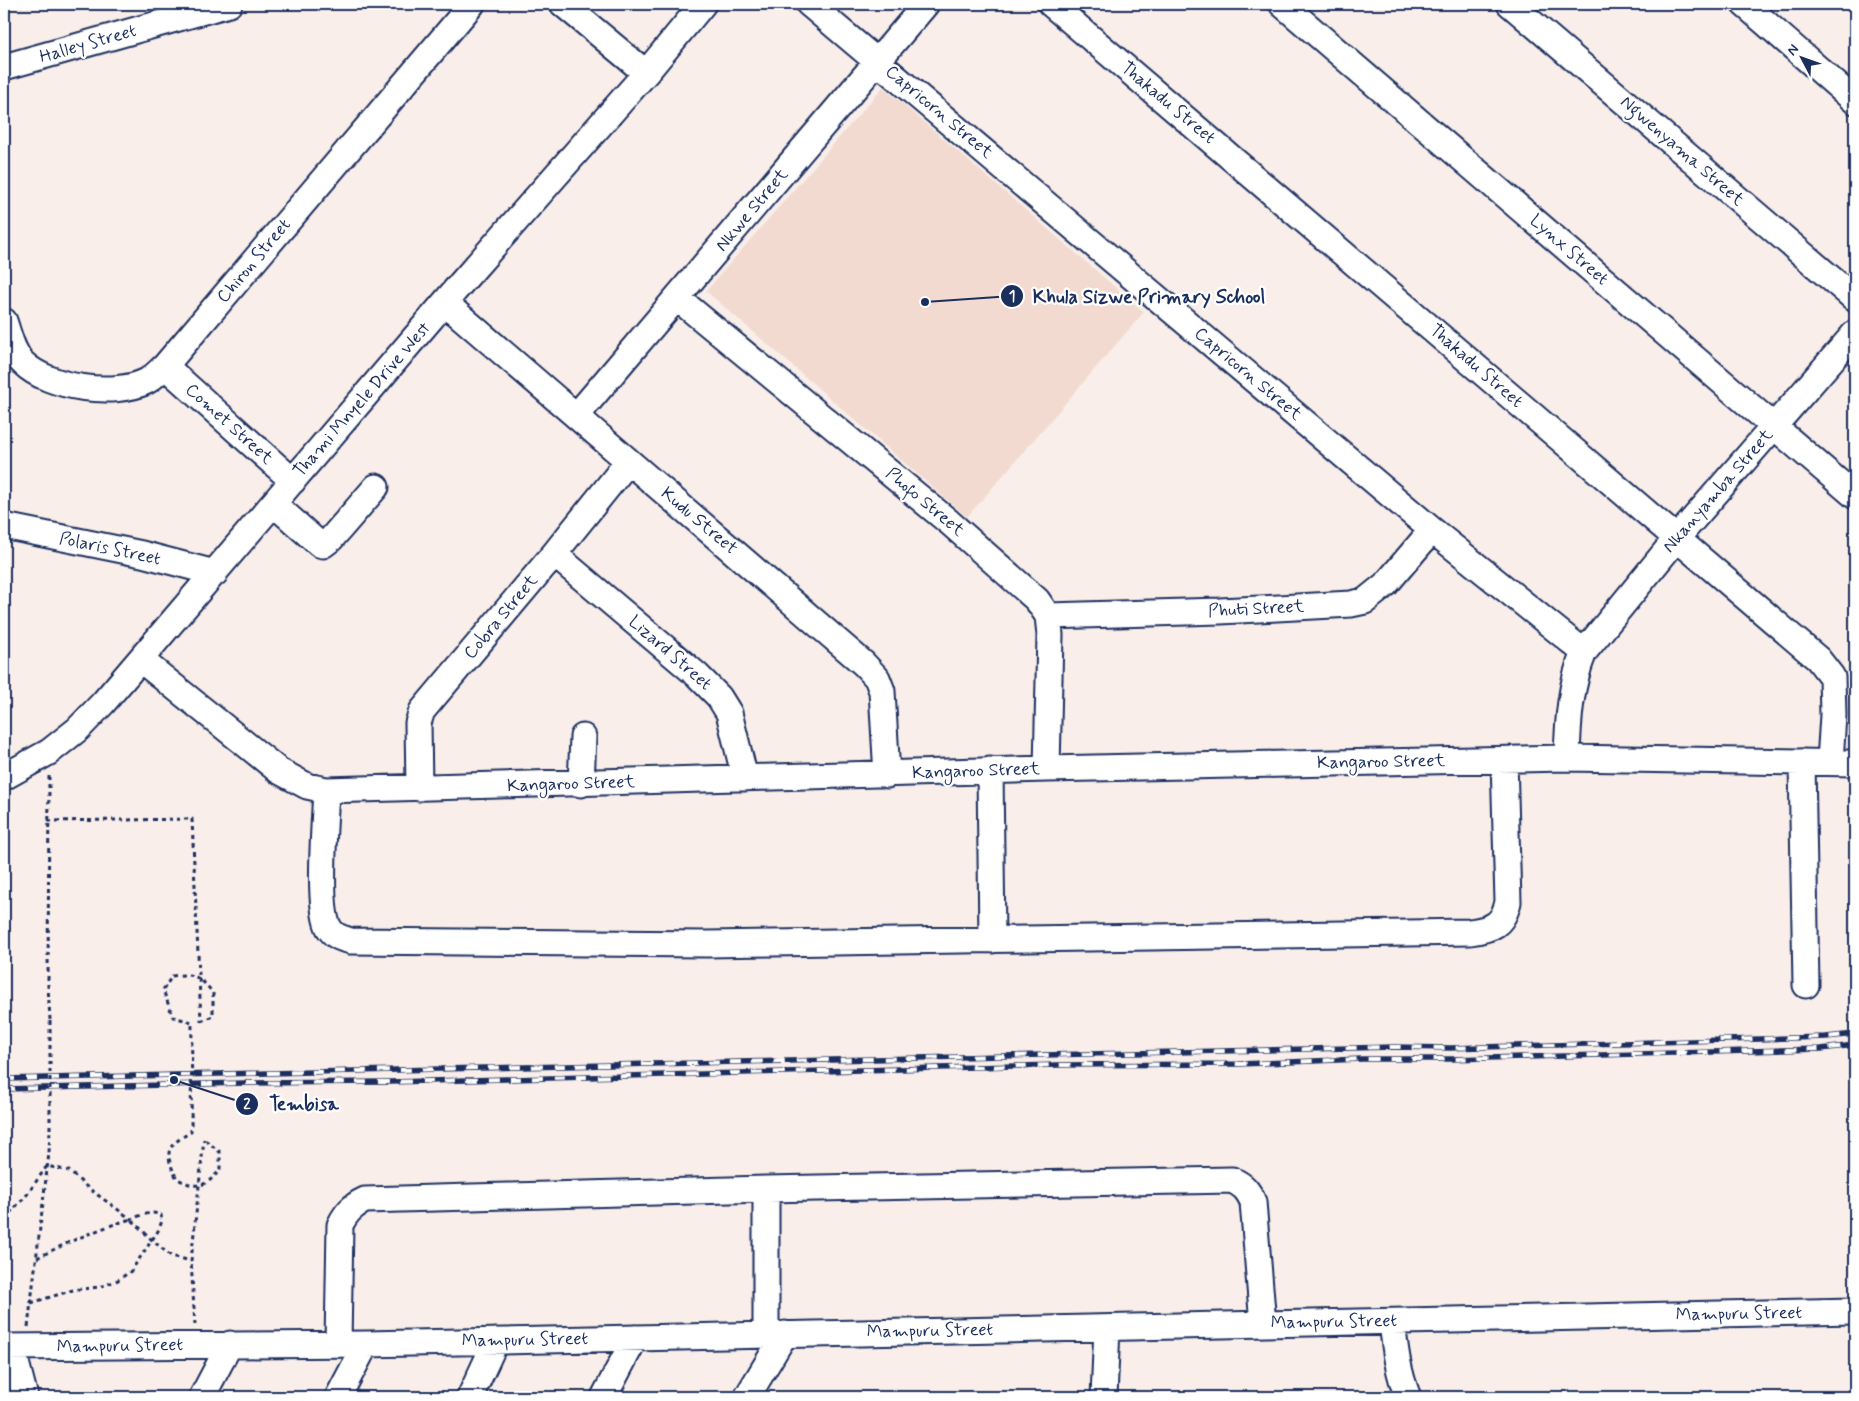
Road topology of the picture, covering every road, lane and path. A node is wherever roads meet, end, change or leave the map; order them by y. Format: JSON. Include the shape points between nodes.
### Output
{"nodes":[{"id":1,"x":229,"y":4,"type":"edge"},
{"id":2,"x":472,"y":4,"type":"edge"},
{"id":3,"x":563,"y":4,"type":"edge"},
{"id":4,"x":703,"y":4,"type":"edge"},
{"id":5,"x":809,"y":4,"type":"edge"},
{"id":6,"x":926,"y":4,"type":"edge"},
{"id":7,"x":1051,"y":4,"type":"edge"},
{"id":8,"x":1282,"y":4,"type":"edge"},
{"id":9,"x":1510,"y":4,"type":"edge"},
{"id":10,"x":1744,"y":4,"type":"edge"},
{"id":11,"x":878,"y":61,"type":"junction"},
{"id":12,"x":4,"y":68,"type":"edge"},
{"id":13,"x":646,"y":73,"type":"junction"},
{"id":14,"x":1855,"y":101,"type":"edge"},
{"id":15,"x":677,"y":298,"type":"junction"},
{"id":16,"x":1855,"y":299,"type":"edge"},
{"id":17,"x":445,"y":303,"type":"junction"},
{"id":18,"x":4,"y":321,"type":"edge"},
{"id":19,"x":1855,"y":333,"type":"edge"},
{"id":20,"x":165,"y":366,"type":"junction"},
{"id":21,"x":577,"y":415,"type":"junction"},
{"id":22,"x":1775,"y":426,"type":"junction"},
{"id":23,"x":628,"y":462,"type":"junction"},
{"id":24,"x":292,"y":481,"type":"junction"},
{"id":25,"x":376,"y":488,"type":"dead end"},
{"id":26,"x":1855,"y":496,"type":"edge"},
{"id":27,"x":274,"y":504,"type":"junction"},
{"id":28,"x":4,"y":526,"type":"edge"},
{"id":29,"x":1432,"y":530,"type":"junction"},
{"id":30,"x":1676,"y":539,"type":"junction"},
{"id":31,"x":554,"y":554,"type":"junction"},
{"id":32,"x":215,"y":573,"type":"junction"},
{"id":33,"x":1048,"y":616,"type":"junction"},
{"id":34,"x":1584,"y":652,"type":"junction"},
{"id":35,"x":141,"y":660,"type":"junction"},
{"id":36,"x":583,"y":737,"type":"dead end"},
{"id":37,"x":49,"y":752,"type":"junction"},
{"id":38,"x":1567,"y":758,"type":"junction"},
{"id":39,"x":1504,"y":760,"type":"junction"},
{"id":40,"x":1802,"y":762,"type":"junction"},
{"id":41,"x":1830,"y":762,"type":"junction"},
{"id":42,"x":1855,"y":763,"type":"edge"},
{"id":43,"x":1047,"y":769,"type":"junction"},
{"id":44,"x":990,"y":770,"type":"junction"},
{"id":45,"x":887,"y":775,"type":"junction"},
{"id":46,"x":4,"y":777,"type":"edge"},
{"id":47,"x":745,"y":778,"type":"junction"},
{"id":48,"x":581,"y":784,"type":"junction"},
{"id":49,"x":419,"y":788,"type":"junction"},
{"id":50,"x":326,"y":790,"type":"junction"},
{"id":51,"x":48,"y":821,"type":"junction"},
{"id":52,"x":992,"y":940,"type":"junction"},
{"id":53,"x":1806,"y":985,"type":"dead end"},
{"id":54,"x":47,"y":1166,"type":"junction"},
{"id":55,"x":766,"y":1189,"type":"junction"},
{"id":56,"x":4,"y":1219,"type":"edge"},
{"id":57,"x":131,"y":1219,"type":"junction"},
{"id":58,"x":152,"y":1240,"type":"junction"},
{"id":59,"x":36,"y":1259,"type":"junction"},
{"id":60,"x":191,"y":1261,"type":"junction"},
{"id":61,"x":31,"y":1303,"type":"junction"},
{"id":62,"x":1855,"y":1311,"type":"edge"},
{"id":63,"x":1392,"y":1322,"type":"junction"},
{"id":64,"x":1263,"y":1324,"type":"junction"},
{"id":65,"x":1106,"y":1328,"type":"junction"},
{"id":66,"x":775,"y":1334,"type":"junction"},
{"id":67,"x":635,"y":1338,"type":"junction"},
{"id":68,"x":496,"y":1341,"type":"junction"},
{"id":69,"x":230,"y":1344,"type":"junction"},
{"id":70,"x":338,"y":1344,"type":"junction"},
{"id":71,"x":366,"y":1344,"type":"junction"},
{"id":72,"x":196,"y":1345,"type":"junction"},
{"id":73,"x":14,"y":1347,"type":"edge"},
{"id":74,"x":26,"y":1397,"type":"edge"},
{"id":75,"x":202,"y":1397,"type":"edge"},
{"id":76,"x":338,"y":1397,"type":"edge"},
{"id":77,"x":470,"y":1397,"type":"edge"},
{"id":78,"x":604,"y":1397,"type":"edge"},
{"id":79,"x":747,"y":1397,"type":"edge"},
{"id":80,"x":1104,"y":1397,"type":"edge"},
{"id":81,"x":1408,"y":1397,"type":"edge"}],
"edges":[{"from":1,"to":12,"type":"street","name":"Halley Street"},
{"from":2,"to":20,"type":"street","name":"Chiron Street"},
{"from":3,"to":13,"type":"street"},
{"from":4,"to":13,"type":"street","name":"Thami Mnyele Drive West"},
{"from":5,"to":11,"type":"street","name":"Capricorn Street"},
{"from":6,"to":11,"type":"street","name":"Nkwe Street"},
{"from":7,"to":30,"type":"street","name":"Thakadu Street"},
{"from":8,"to":22,"type":"street","name":"Lynx Street"},
{"from":9,"to":16,"type":"street","name":"Ngwenyama Street"},
{"from":10,"to":14,"type":"street"},
{"from":11,"to":15,"type":"street","name":"Nkwe Street"},
{"from":11,"to":29,"type":"street","name":"Capricorn Street"},
{"from":13,"to":17,"type":"street","name":"Thami Mnyele Drive West"},
{"from":15,"to":21,"type":"street","name":"Nkwe Street"},
{"from":15,"to":33,"type":"street","name":"Phofo Street","via":[[949,522],[1037,600]]},
{"from":17,"to":21,"type":"street","name":"Kudu Street"},
{"from":17,"to":24,"type":"street","name":"Thami Mnyele Drive West"},
{"from":18,"to":20,"type":"street","name":"Chiron Street","via":[[13,348],[23,363],[57,381],[82,387],[120,388],[149,380]]},
{"from":19,"to":22,"type":"street","name":"Nkanyamba Street"},
{"from":20,"to":24,"type":"street","name":"Comet Street"},
{"from":21,"to":23,"type":"street","name":"Kudu Street"},
{"from":22,"to":26,"type":"street","name":"Lynx Street"},
{"from":22,"to":30,"type":"street","name":"Nkanyamba Street"},
{"from":23,"to":31,"type":"street","name":"Cobra Street"},
{"from":23,"to":45,"type":"street","name":"Kudu Street","via":[[815,620],[877,678],[882,691]]},
{"from":24,"to":27,"type":"street","name":"Thami Mnyele Drive West"},
{"from":25,"to":27,"type":"street","via":[[323,545]]},
{"from":27,"to":32,"type":"street","name":"Thami Mnyele Drive West"},
{"from":28,"to":32,"type":"street","name":"Polaris Street","via":[[142,554]]},
{"from":29,"to":33,"type":"street","name":"Phuti Street","via":[[1386,584],[1365,601],[1211,611]]},
{"from":29,"to":34,"type":"street","name":"Capricorn Street"},
{"from":30,"to":34,"type":"street","name":"Nkanyamba Street"},
{"from":30,"to":41,"type":"street","name":"Thakadu Street","via":[[1826,668],[1832,677],[1833,691]]},
{"from":31,"to":47,"type":"street","name":"Lizard Street","via":[[719,697],[729,713]]},
{"from":31,"to":49,"type":"street","name":"Cobra Street","via":[[422,711],[418,723]]},
{"from":32,"to":35,"type":"street","name":"Thami Mnyele Drive West"},
{"from":33,"to":43,"type":"street"},
{"from":34,"to":38,"type":"street","via":[[1576,671],[1569,707]]},
{"from":35,"to":37,"type":"street","name":"Thami Mnyele Drive West","via":[[103,703]]},
{"from":35,"to":50,"type":"street","name":"Kangaroo Street","via":[[279,771],[307,786]]},
{"from":36,"to":48,"type":"street"},
{"from":37,"to":46,"type":"street","name":"Thami Mnyele Drive West"},
{"from":37,"to":51,"type":"path"},
{"from":38,"to":39,"type":"street","name":"Kangaroo Street"},
{"from":38,"to":40,"type":"street","name":"Kangaroo Street"},
{"from":39,"to":43,"type":"street","name":"Kangaroo Street"},
{"from":39,"to":52,"type":"street","via":[[1508,902],[1506,913],[1498,924],[1486,930]]},
{"from":40,"to":41,"type":"street","name":"Kangaroo Street"},
{"from":40,"to":53,"type":"street"},
{"from":41,"to":42,"type":"street","name":"Kangaroo Street"},
{"from":43,"to":44,"type":"street","name":"Kangaroo Street"},
{"from":44,"to":45,"type":"street","name":"Kangaroo Street"},
{"from":44,"to":52,"type":"street"},
{"from":45,"to":47,"type":"street","name":"Kangaroo Street"},
{"from":47,"to":48,"type":"street","name":"Kangaroo Street"},
{"from":48,"to":49,"type":"street","name":"Kangaroo Street"},
{"from":49,"to":50,"type":"street","name":"Kangaroo Street"},
{"from":50,"to":52,"type":"street","via":[[324,912],[328,927],[337,937],[351,941],[708,944]]},
{"from":51,"to":54,"type":"path","bridge":true,"via":[[50,1129]]},
{"from":51,"to":60,"type":"path","bridge":true,"via":[[192,819],[201,1021],[213,1016],[213,992],[201,978],[185,974],[172,976],[163,990],[168,1006],[173,1017],[192,1022],[191,1132],[175,1141],[170,1148],[170,1164],[177,1179],[193,1186],[210,1182],[220,1170],[220,1152],[204,1139]]},
{"from":54,"to":56,"type":"path","via":[[26,1196]]},
{"from":54,"to":57,"type":"path","via":[[69,1171]]},
{"from":54,"to":59,"type":"path"},
{"from":55,"to":64,"type":"street","via":[[1232,1180],[1242,1184],[1253,1202]]},
{"from":55,"to":66,"type":"street"},
{"from":55,"to":70,"type":"street","via":[[365,1200],[346,1213],[340,1225]]},
{"from":57,"to":58,"type":"path"},
{"from":57,"to":58,"type":"path","via":[[153,1212],[161,1215],[162,1221]]},
{"from":57,"to":59,"type":"path","via":[[71,1240]]},
{"from":58,"to":60,"type":"path","via":[[171,1256]]},
{"from":58,"to":61,"type":"path","via":[[131,1271],[118,1280]]},
{"from":59,"to":61,"type":"path"},
{"from":60,"to":72,"type":"path"},
{"from":61,"to":73,"type":"path"},
{"from":62,"to":63,"type":"street","name":"Mampuru Street"},
{"from":63,"to":64,"type":"street","name":"Mampuru Street"},
{"from":63,"to":81,"type":"street","via":[[1395,1352]]},
{"from":64,"to":65,"type":"street","name":"Mampuru Street"},
{"from":65,"to":66,"type":"street","name":"Mampuru Street"},
{"from":65,"to":80,"type":"street"},
{"from":66,"to":67,"type":"street","name":"Mampuru Street"},
{"from":66,"to":79,"type":"street"},
{"from":67,"to":68,"type":"street","name":"Mampuru Street"},
{"from":67,"to":78,"type":"street"},
{"from":68,"to":71,"type":"street","name":"Mampuru Street"},
{"from":68,"to":77,"type":"street"},
{"from":69,"to":70,"type":"street","name":"Mampuru Street"},
{"from":69,"to":72,"type":"street","name":"Mampuru Street"},
{"from":69,"to":75,"type":"street"},
{"from":70,"to":71,"type":"street","name":"Mampuru Street"},
{"from":71,"to":76,"type":"street"},
{"from":72,"to":73,"type":"street","name":"Mampuru Street"},
{"from":73,"to":74,"type":"street"}]}
